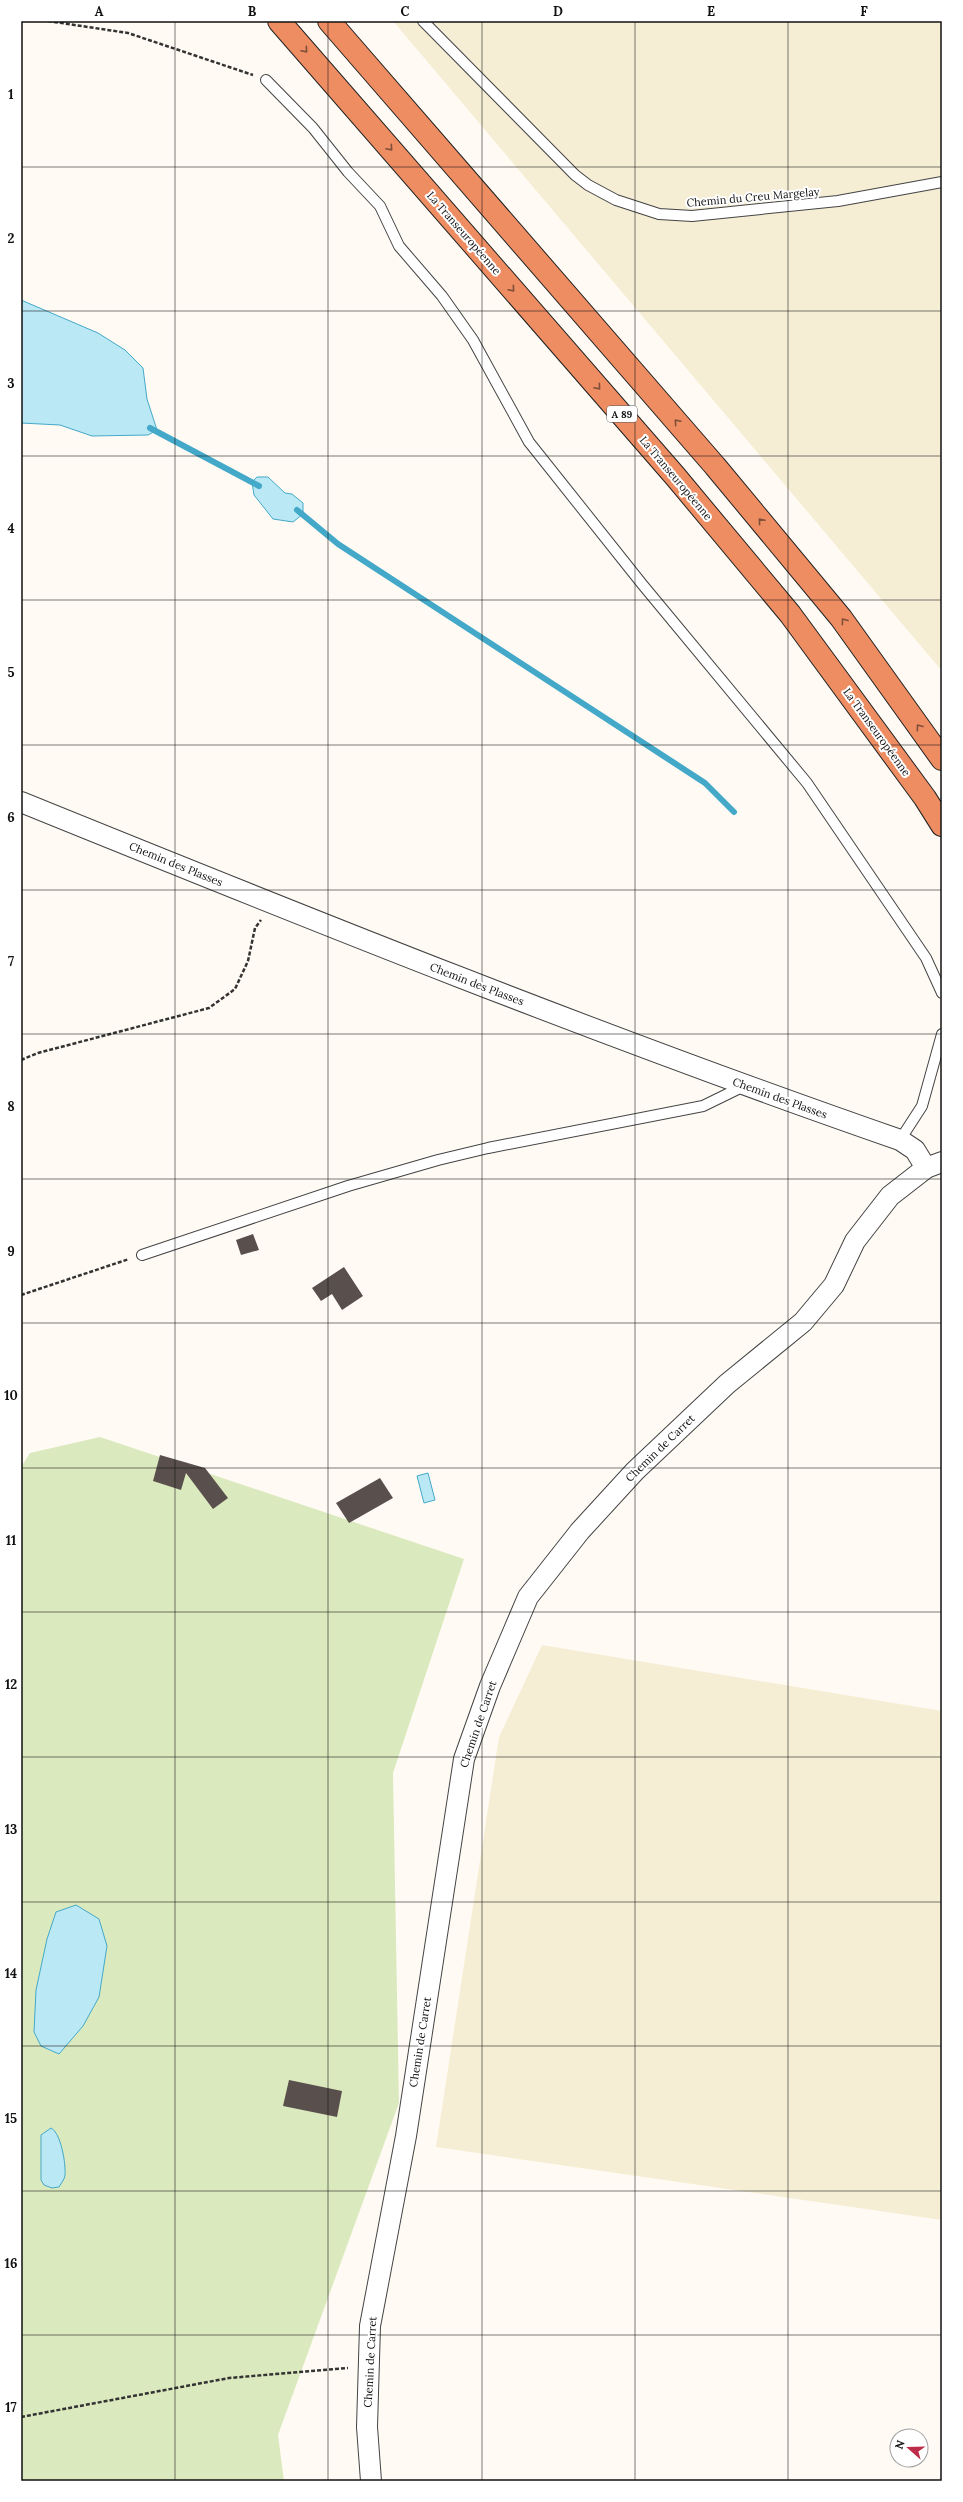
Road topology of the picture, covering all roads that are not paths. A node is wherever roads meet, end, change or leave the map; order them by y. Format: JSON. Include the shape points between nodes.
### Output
{"nodes":[{"id":1,"x":279,"y":21,"type":"edge"},
{"id":2,"x":329,"y":21,"type":"edge"},
{"id":3,"x":423,"y":21,"type":"edge"},
{"id":4,"x":266,"y":80,"type":"road end"},
{"id":5,"x":942,"y":182,"type":"edge"},
{"id":6,"x":942,"y":759,"type":"edge"},
{"id":7,"x":21,"y":802,"type":"edge"},
{"id":8,"x":942,"y":825,"type":"edge"},
{"id":9,"x":942,"y":993,"type":"edge"},
{"id":10,"x":942,"y":1034,"type":"edge"},
{"id":11,"x":744,"y":1086,"type":"junction"},
{"id":12,"x":900,"y":1140,"type":"junction"},
{"id":13,"x":934,"y":1165,"type":"edge"},
{"id":14,"x":142,"y":1255,"type":"road end"},
{"id":15,"x":371,"y":2481,"type":"edge"}],
"edges":[{"from":1,"to":8,"type":"highway","name":"La Transeuropéenne","number":"A 89","one_way":true,"via":[[675,476],[785,608],[925,798]]},
{"from":6,"to":2,"type":"highway","one_way":true,"via":[[841,618],[725,478]]},
{"from":3,"to":5,"type":"lane","name":"Chemin du Creu Margelay","via":[[575,175],[599,191],[644,210],[659,214],[692,216],[838,201]]},
{"from":4,"to":9,"type":"lane","via":[[313,128],[348,172],[380,206],[399,246],[442,296],[473,340],[529,442],[642,584],[807,783],[926,958]]},
{"from":7,"to":11,"type":"street","name":"Chemin des Plasses","via":[[444,972]]},
{"from":10,"to":12,"type":"lane","via":[[922,1106]]},
{"from":11,"to":12,"type":"street","name":"Chemin des Plasses"},
{"from":11,"to":14,"type":"lane","via":[[703,1106],[488,1148],[401,1171],[348,1186]]},
{"from":12,"to":13,"type":"street","name":"Chemin des Plasses"},
{"from":13,"to":15,"type":"street","name":"Chemin de Carret","via":[[890,1196],[855,1241],[834,1285],[803,1322],[726,1384],[635,1470],[580,1530],[528,1597],[490,1686],[464,1759],[406,2136],[370,2326],[367,2427]]}]}
